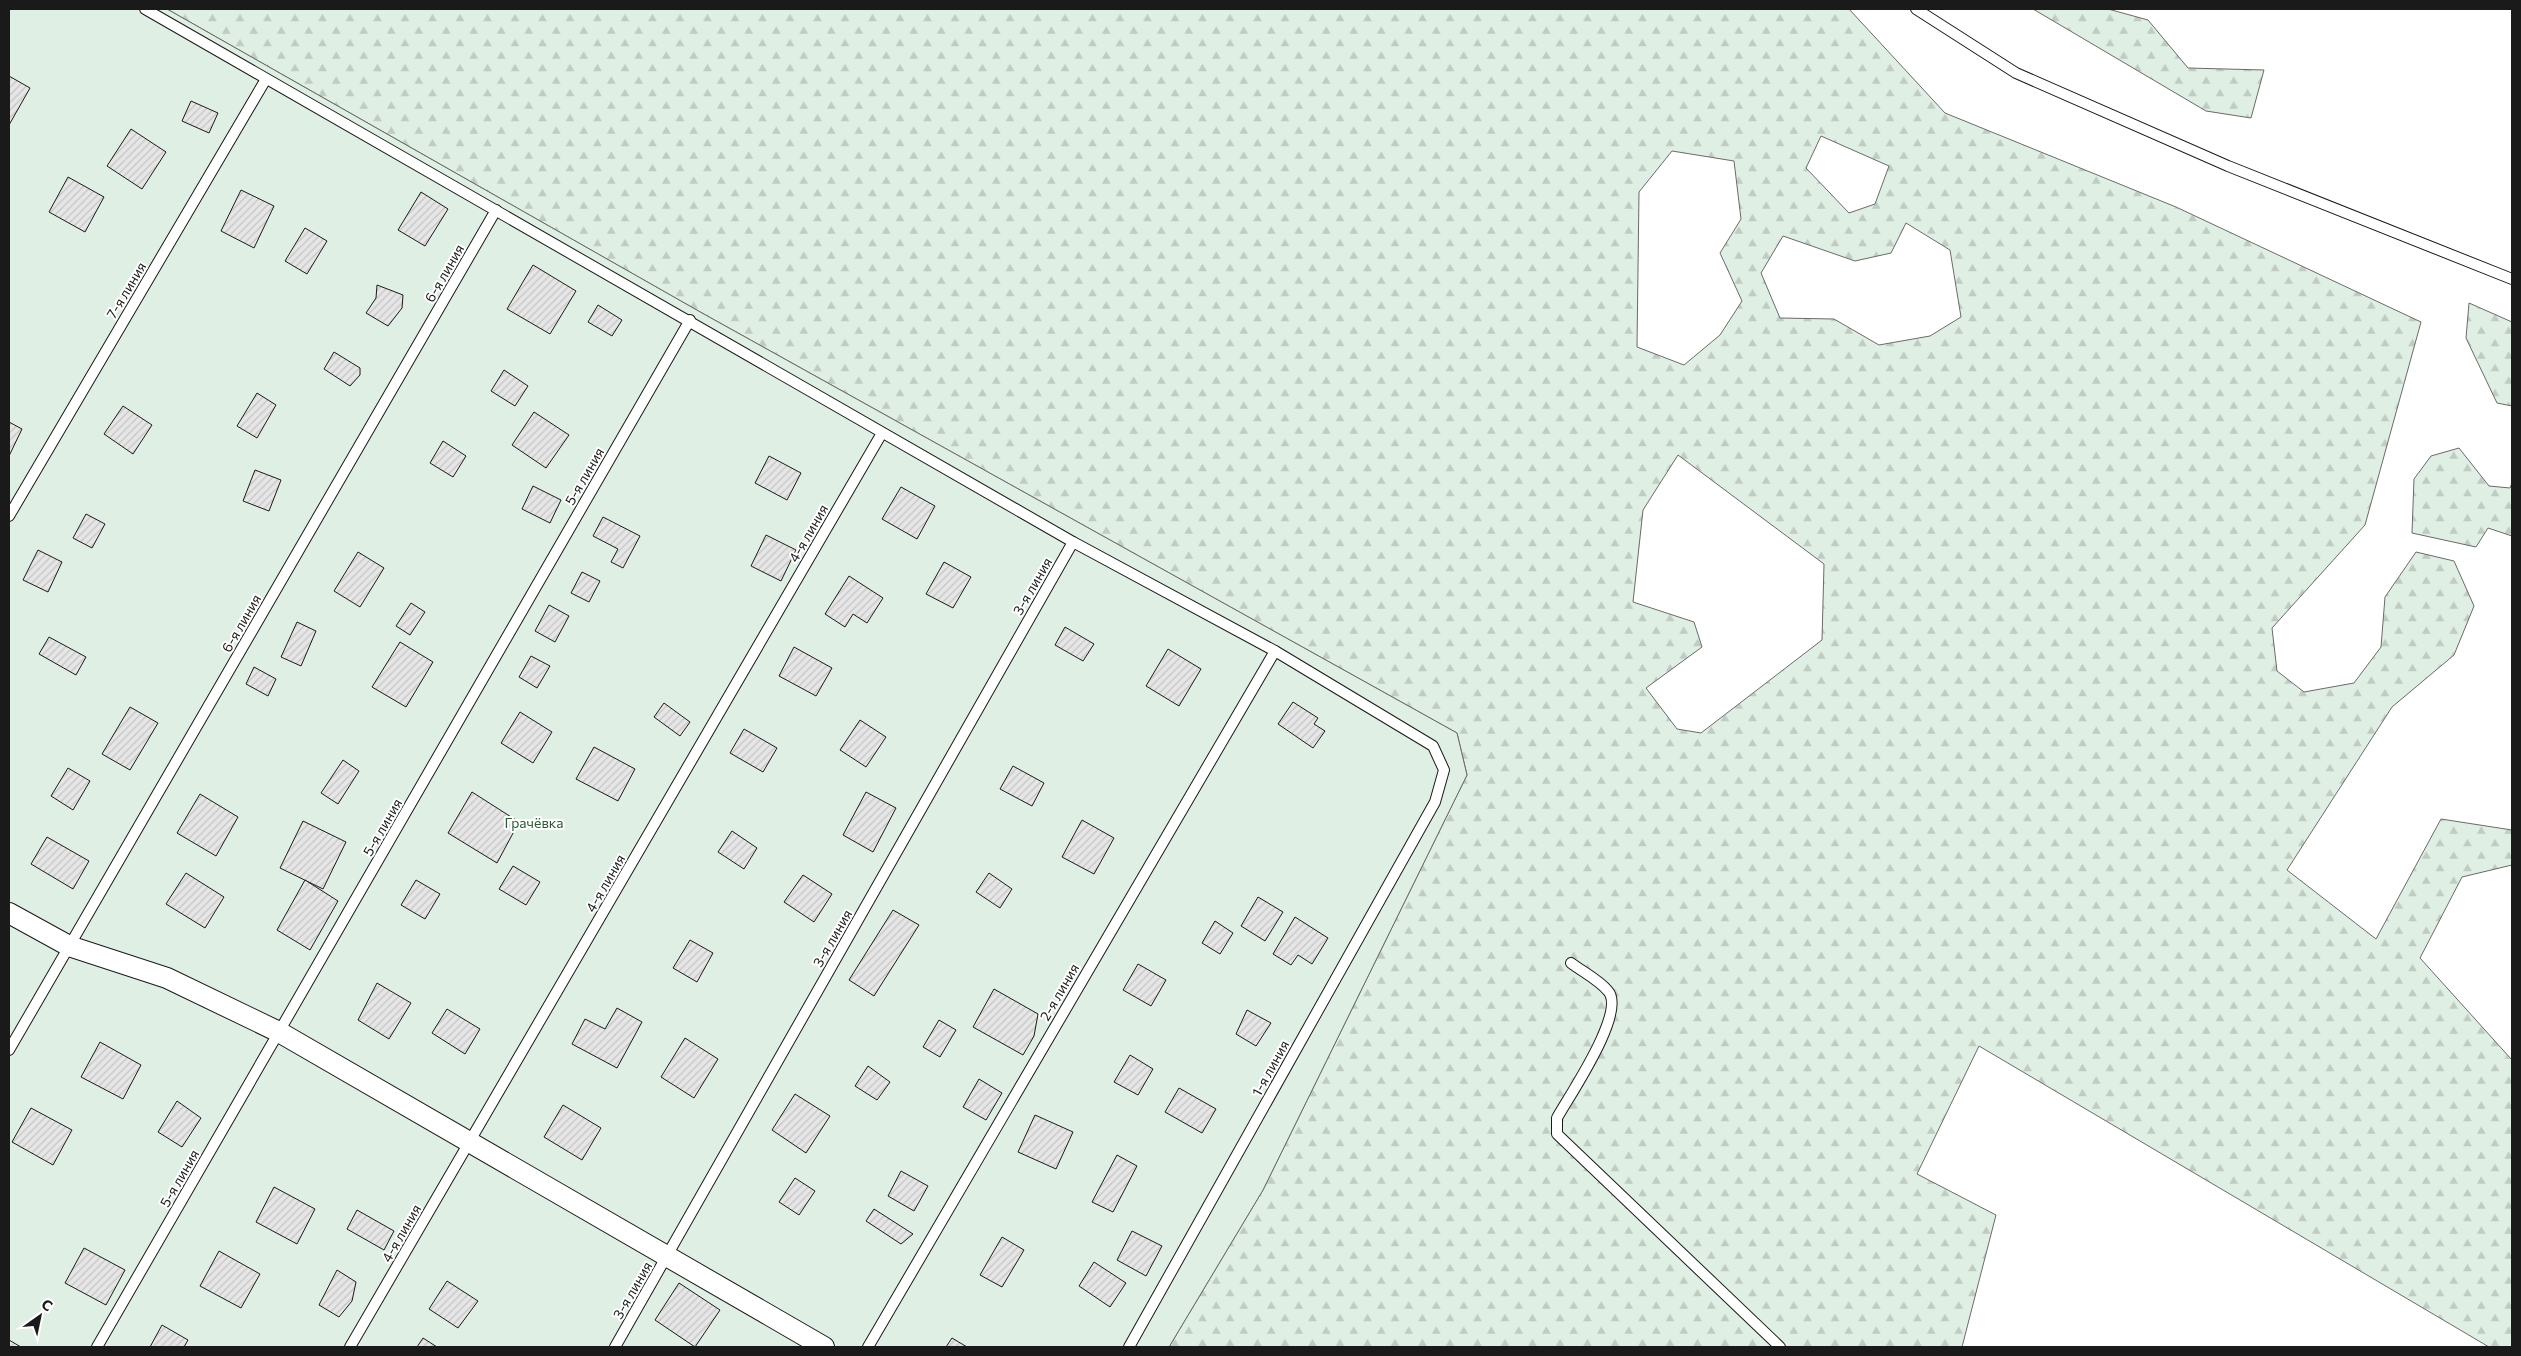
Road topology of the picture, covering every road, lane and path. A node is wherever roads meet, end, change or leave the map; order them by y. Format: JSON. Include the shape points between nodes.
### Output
{"nodes":[{"id":1,"x":145,"y":9,"type":"edge"},
{"id":2,"x":1916,"y":9,"type":"edge"},
{"id":3,"x":266,"y":79,"type":"junction"},
{"id":4,"x":496,"y":210,"type":"junction"},
{"id":5,"x":2512,"y":279,"type":"edge"},
{"id":6,"x":690,"y":320,"type":"junction"},
{"id":7,"x":882,"y":433,"type":"junction"},
{"id":8,"x":9,"y":516,"type":"edge"},
{"id":9,"x":1073,"y":542,"type":"junction"},
{"id":10,"x":1275,"y":651,"type":"junction"},
{"id":11,"x":9,"y":913,"type":"edge"},
{"id":12,"x":69,"y":946,"type":"junction"},
{"id":13,"x":1571,"y":963,"type":"dead end"},
{"id":14,"x":279,"y":1032,"type":"junction"},
{"id":15,"x":9,"y":1050,"type":"edge"},
{"id":16,"x":470,"y":1144,"type":"junction"},
{"id":17,"x":668,"y":1256,"type":"junction"},
{"id":18,"x":97,"y":1347,"type":"edge"},
{"id":19,"x":350,"y":1347,"type":"edge"},
{"id":20,"x":614,"y":1347,"type":"edge"},
{"id":21,"x":824,"y":1347,"type":"edge"},
{"id":22,"x":868,"y":1347,"type":"edge"},
{"id":23,"x":1130,"y":1347,"type":"edge"},
{"id":24,"x":1780,"y":1347,"type":"edge"}],
"edges":[{"from":1,"to":3,"type":"lane","name":"1-я линия"},
{"from":2,"to":5,"type":"lane","via":[[2016,74],[2228,166]]},
{"from":3,"to":4,"type":"lane","name":"1-я линия"},
{"from":3,"to":8,"type":"lane","name":"7-я линия"},
{"from":4,"to":6,"type":"lane","name":"1-я линия"},
{"from":4,"to":12,"type":"lane","name":"6-я линия"},
{"from":6,"to":7,"type":"lane","name":"1-я линия"},
{"from":6,"to":14,"type":"lane","name":"5-я линия"},
{"from":7,"to":9,"type":"lane","name":"1-я линия"},
{"from":7,"to":16,"type":"lane","name":"4-я линия"},
{"from":9,"to":10,"type":"lane","name":"1-я линия"},
{"from":9,"to":17,"type":"lane","name":"3-я линия"},
{"from":10,"to":22,"type":"lane","name":"2-я линия"},
{"from":10,"to":23,"type":"lane","name":"1-я линия","via":[[1433,746],[1444,770],[1435,802]]},
{"from":11,"to":12,"type":"street"},
{"from":12,"to":14,"type":"street","via":[[167,978]]},
{"from":12,"to":15,"type":"lane","name":"6-я линия"},
{"from":13,"to":24,"type":"lane","via":[[1609,992],[1614,1006],[1609,1027],[1557,1118],[1557,1134]]},
{"from":14,"to":16,"type":"street"},
{"from":14,"to":18,"type":"lane","name":"5-я линия"},
{"from":16,"to":17,"type":"street"},
{"from":16,"to":19,"type":"lane","name":"4-я линия"},
{"from":17,"to":20,"type":"lane","name":"3-я линия"},
{"from":17,"to":21,"type":"street"}]}
